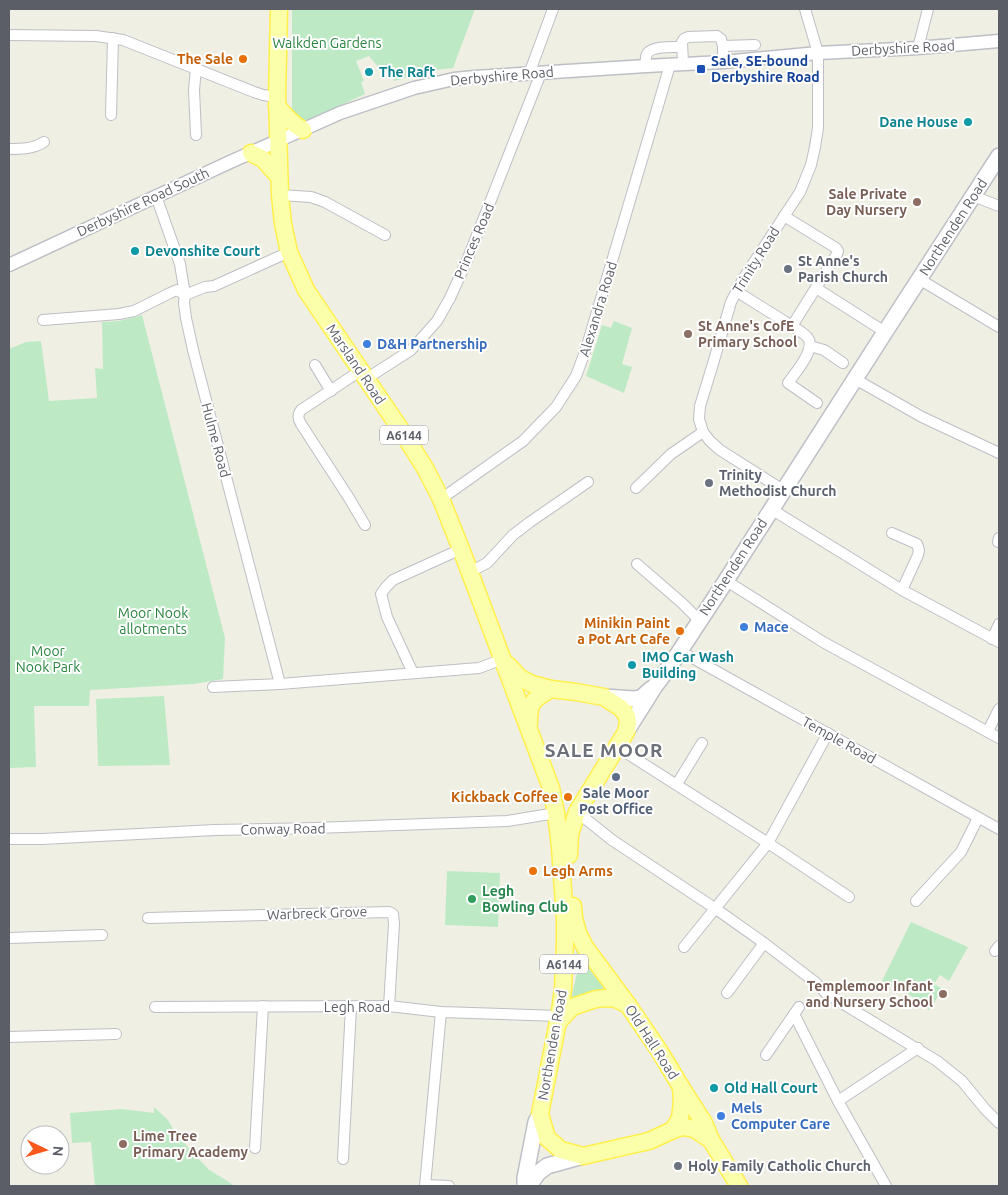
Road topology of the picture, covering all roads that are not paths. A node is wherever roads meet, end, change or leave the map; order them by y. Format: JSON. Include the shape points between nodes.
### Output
{"nodes":[{"id":1,"x":279,"y":9,"type":"edge"},
{"id":2,"x":554,"y":9,"type":"edge"},
{"id":3,"x":805,"y":9,"type":"edge"},
{"id":4,"x":928,"y":9,"type":"edge"},
{"id":5,"x":9,"y":35,"type":"edge"},
{"id":6,"x":113,"y":38,"type":"junction"},
{"id":7,"x":999,"y":41,"type":"edge"},
{"id":8,"x":723,"y":46,"type":"junction"},
{"id":9,"x":682,"y":47,"type":"junction"},
{"id":10,"x":918,"y":48,"type":"junction"},
{"id":11,"x":818,"y":53,"type":"junction"},
{"id":12,"x":747,"y":59,"type":"junction"},
{"id":13,"x":723,"y":62,"type":"junction"},
{"id":14,"x":677,"y":64,"type":"junction"},
{"id":15,"x":646,"y":66,"type":"junction"},
{"id":16,"x":196,"y":68,"type":"junction"},
{"id":17,"x":535,"y":74,"type":"junction"},
{"id":18,"x":277,"y":101,"type":"junction"},
{"id":19,"x":111,"y":115,"type":"dead end"},
{"id":20,"x":303,"y":130,"type":"junction"},
{"id":21,"x":196,"y":135,"type":"dead end"},
{"id":22,"x":278,"y":141,"type":"junction"},
{"id":23,"x":44,"y":142,"type":"dead end"},
{"id":24,"x":9,"y":150,"type":"edge"},
{"id":25,"x":251,"y":153,"type":"junction"},
{"id":26,"x":999,"y":156,"type":"edge"},
{"id":27,"x":279,"y":178,"type":"junction"},
{"id":28,"x":280,"y":195,"type":"junction"},
{"id":29,"x":156,"y":196,"type":"junction"},
{"id":30,"x":973,"y":196,"type":"junction"},
{"id":31,"x":999,"y":206,"type":"edge"},
{"id":32,"x":784,"y":216,"type":"junction"},
{"id":33,"x":386,"y":235,"type":"dead end"},
{"id":34,"x":289,"y":252,"type":"junction"},
{"id":35,"x":9,"y":265,"type":"edge"},
{"id":36,"x":919,"y":279,"type":"junction"},
{"id":37,"x":816,"y":288,"type":"junction"},
{"id":38,"x":736,"y":291,"type":"junction"},
{"id":39,"x":185,"y":295,"type":"junction"},
{"id":40,"x":42,"y":320,"type":"dead end"},
{"id":41,"x":792,"y":326,"type":"junction"},
{"id":42,"x":999,"y":327,"type":"edge"},
{"id":43,"x":884,"y":332,"type":"junction"},
{"id":44,"x":810,"y":346,"type":"junction"},
{"id":45,"x":842,"y":363,"type":"dead end"},
{"id":46,"x":315,"y":365,"type":"dead end"},
{"id":47,"x":363,"y":375,"type":"junction"},
{"id":48,"x":855,"y":379,"type":"junction"},
{"id":49,"x":331,"y":391,"type":"junction"},
{"id":50,"x":817,"y":403,"type":"dead end"},
{"id":51,"x":703,"y":432,"type":"junction"},
{"id":52,"x":999,"y":453,"type":"edge"},
{"id":53,"x":588,"y":482,"type":"dead end"},
{"id":54,"x":636,"y":488,"type":"dead end"},
{"id":55,"x":783,"y":490,"type":"junction"},
{"id":56,"x":441,"y":499,"type":"junction"},
{"id":57,"x":771,"y":509,"type":"junction"},
{"id":58,"x":365,"y":525,"type":"dead end"},
{"id":59,"x":892,"y":533,"type":"dead end"},
{"id":60,"x":462,"y":549,"type":"junction"},
{"id":61,"x":637,"y":564,"type":"dead end"},
{"id":62,"x":470,"y":572,"type":"junction"},
{"id":63,"x":725,"y":580,"type":"junction"},
{"id":64,"x":902,"y":590,"type":"junction"},
{"id":65,"x":699,"y":620,"type":"junction"},
{"id":66,"x":999,"y":624,"type":"edge"},
{"id":67,"x":996,"y":641,"type":"edge"},
{"id":68,"x":680,"y":650,"type":"junction"},
{"id":69,"x":503,"y":659,"type":"junction"},
{"id":70,"x":413,"y":672,"type":"junction"},
{"id":71,"x":280,"y":684,"type":"junction"},
{"id":72,"x":655,"y":686,"type":"junction"},
{"id":73,"x":213,"y":687,"type":"dead end"},
{"id":74,"x":550,"y":689,"type":"junction"},
{"id":75,"x":604,"y":697,"type":"junction"},
{"id":76,"x":999,"y":710,"type":"edge"},
{"id":77,"x":529,"y":729,"type":"junction"},
{"id":78,"x":988,"y":731,"type":"junction"},
{"id":79,"x":626,"y":732,"type":"junction"},
{"id":80,"x":828,"y":733,"type":"junction"},
{"id":81,"x":999,"y":738,"type":"edge"},
{"id":82,"x":702,"y":743,"type":"dead end"},
{"id":83,"x":617,"y":747,"type":"junction"},
{"id":84,"x":677,"y":784,"type":"junction"},
{"id":85,"x":577,"y":812,"type":"junction"},
{"id":86,"x":556,"y":813,"type":"junction"},
{"id":87,"x":978,"y":818,"type":"junction"},
{"id":88,"x":999,"y":829,"type":"edge"},
{"id":89,"x":9,"y":839,"type":"edge"},
{"id":90,"x":768,"y":842,"type":"junction"},
{"id":91,"x":849,"y":897,"type":"dead end"},
{"id":92,"x":916,"y":901,"type":"dead end"},
{"id":93,"x":716,"y":909,"type":"junction"},
{"id":94,"x":148,"y":918,"type":"dead end"},
{"id":95,"x":102,"y":935,"type":"dead end"},
{"id":96,"x":9,"y":938,"type":"edge"},
{"id":97,"x":764,"y":943,"type":"junction"},
{"id":98,"x":585,"y":947,"type":"joint"},
{"id":99,"x":684,"y":947,"type":"dead end"},
{"id":100,"x":727,"y":993,"type":"dead end"},
{"id":101,"x":628,"y":1004,"type":"junction"},
{"id":102,"x":263,"y":1006,"type":"junction"},
{"id":103,"x":390,"y":1006,"type":"junction"},
{"id":104,"x":155,"y":1007,"type":"dead end"},
{"id":105,"x":351,"y":1007,"type":"junction"},
{"id":106,"x":441,"y":1012,"type":"junction"},
{"id":107,"x":558,"y":1019,"type":"junction"},
{"id":108,"x":116,"y":1034,"type":"dead end"},
{"id":109,"x":9,"y":1038,"type":"edge"},
{"id":110,"x":918,"y":1048,"type":"junction"},
{"id":111,"x":766,"y":1054,"type":"dead end"},
{"id":112,"x":681,"y":1087,"type":"junction"},
{"id":113,"x":838,"y":1101,"type":"junction"},
{"id":114,"x":540,"y":1114,"type":"junction"},
{"id":115,"x":999,"y":1123,"type":"edge"},
{"id":116,"x":673,"y":1130,"type":"junction"},
{"id":117,"x":711,"y":1140,"type":"junction"},
{"id":118,"x":255,"y":1148,"type":"dead end"},
{"id":119,"x":583,"y":1156,"type":"junction"},
{"id":120,"x":343,"y":1159,"type":"dead end"},
{"id":121,"x":425,"y":1185,"type":"edge"},
{"id":122,"x":449,"y":1186,"type":"edge"},
{"id":123,"x":527,"y":1186,"type":"edge"},
{"id":124,"x":739,"y":1186,"type":"edge"},
{"id":125,"x":886,"y":1186,"type":"edge"}],
"edges":[{"from":1,"to":18,"type":"main road","name":"Marsland Road","number":"A6144"},
{"from":2,"to":17,"type":"street","name":"Princes Road"},
{"from":3,"to":11,"type":"street","name":"Trinity Road"},
{"from":4,"to":10,"type":"street"},
{"from":5,"to":6,"type":"street"},
{"from":6,"to":16,"type":"street"},
{"from":6,"to":19,"type":"street"},
{"from":7,"to":10,"type":"street","name":"Derbyshire Road"},
{"from":8,"to":9,"type":"street","via":[[717,36],[688,37],[682,42]]},
{"from":8,"to":12,"type":"street","via":[[750,45]]},
{"from":8,"to":13,"type":"street"},
{"from":9,"to":14,"type":"street"},
{"from":9,"to":15,"type":"street","via":[[650,50]]},
{"from":10,"to":11,"type":"street","name":"Derbyshire Road"},
{"from":11,"to":12,"type":"street","name":"Derbyshire Road"},
{"from":11,"to":32,"type":"street","name":"Trinity Road","via":[[819,105],[815,147],[809,172]]},
{"from":12,"to":13,"type":"street","name":"Derbyshire Road"},
{"from":13,"to":14,"type":"street","name":"Derbyshire Road"},
{"from":14,"to":15,"type":"street","name":"Derbyshire Road"},
{"from":14,"to":56,"type":"street","name":"Alexandra Road","via":[[576,376],[556,407],[523,442]]},
{"from":15,"to":17,"type":"street","name":"Derbyshire Road"},
{"from":16,"to":18,"type":"street"},
{"from":16,"to":21,"type":"street"},
{"from":17,"to":20,"type":"street","name":"Derbyshire Road","via":[[461,78],[430,84],[340,113]]},
{"from":17,"to":47,"type":"street","name":"Princes Road","via":[[468,258],[450,298],[437,320],[410,350]]},
{"from":18,"to":20,"type":"main road","via":[[287,118]]},
{"from":18,"to":22,"type":"main road","name":"Marsland Road","number":"A6144"},
{"from":20,"to":22,"type":"street","name":"Derbyshire Road"},
{"from":22,"to":25,"type":"street","name":"Derbyshire Road South"},
{"from":22,"to":27,"type":"main road","name":"Marsland Road","number":"A6144"},
{"from":23,"to":24,"type":"street"},
{"from":25,"to":27,"type":"main road","via":[[263,159]]},
{"from":25,"to":29,"type":"street","name":"Derbyshire Road South"},
{"from":26,"to":30,"type":"main road","name":"Northenden Road"},
{"from":27,"to":28,"type":"main road","name":"Marsland Road","number":"A6144"},
{"from":28,"to":33,"type":"street","via":[[311,197]]},
{"from":28,"to":34,"type":"main road","name":"Marsland Road","number":"A6144","via":[[282,224]]},
{"from":29,"to":35,"type":"street","name":"Derbyshire Road South"},
{"from":29,"to":39,"type":"street","name":"Hulme Road","via":[[180,264]]},
{"from":30,"to":31,"type":"street"},
{"from":30,"to":36,"type":"main road","name":"Northenden Road"},
{"from":32,"to":37,"type":"street","via":[[838,251]]},
{"from":32,"to":38,"type":"street","name":"Trinity Road"},
{"from":34,"to":39,"type":"street","via":[[214,286]]},
{"from":34,"to":47,"type":"main road","name":"Marsland Road","number":"A6144","via":[[306,290]]},
{"from":36,"to":42,"type":"street"},
{"from":36,"to":43,"type":"main road","name":"Northenden Road"},
{"from":37,"to":41,"type":"street"},
{"from":37,"to":43,"type":"street"},
{"from":38,"to":41,"type":"street"},
{"from":38,"to":51,"type":"street","name":"Trinity Road","via":[[700,406]]},
{"from":39,"to":40,"type":"street","via":[[177,290],[134,311],[119,314]]},
{"from":39,"to":71,"type":"street","name":"Hulme Road","via":[[193,350]]},
{"from":41,"to":44,"type":"street","via":[[807,336]]},
{"from":43,"to":48,"type":"main road","name":"Northenden Road"},
{"from":44,"to":45,"type":"street","via":[[824,350]]},
{"from":44,"to":50,"type":"street","via":[[788,383]]},
{"from":46,"to":49,"type":"street"},
{"from":47,"to":49,"type":"street","name":"Princes Road"},
{"from":47,"to":56,"type":"main road","name":"Marsland Road","number":"A6144","via":[[425,468]]},
{"from":48,"to":52,"type":"street","via":[[922,417]]},
{"from":48,"to":55,"type":"main road","name":"Northenden Road"},
{"from":49,"to":58,"type":"street","name":"Princes Road","via":[[301,410],[298,417]]},
{"from":51,"to":54,"type":"street","via":[[671,454]]},
{"from":51,"to":55,"type":"street","via":[[720,450]]},
{"from":53,"to":62,"type":"street","via":[[513,535],[488,563]]},
{"from":55,"to":57,"type":"main road","name":"Northenden Road"},
{"from":56,"to":60,"type":"main road","name":"Marsland Road","number":"A6144"},
{"from":57,"to":63,"type":"main road","name":"Northenden Road"},
{"from":57,"to":64,"type":"street"},
{"from":59,"to":64,"type":"street","via":[[919,546],[918,556]]},
{"from":60,"to":62,"type":"main road","name":"Marsland Road","number":"A6144"},
{"from":60,"to":70,"type":"street","via":[[393,580],[381,594],[387,617]]},
{"from":61,"to":65,"type":"street"},
{"from":62,"to":69,"type":"main road","name":"Marsland Road","number":"A6144"},
{"from":63,"to":65,"type":"main road","name":"Northenden Road"},
{"from":63,"to":78,"type":"street","via":[[823,642]]},
{"from":64,"to":67,"type":"street"},
{"from":65,"to":68,"type":"main road","name":"Northenden Road"},
{"from":66,"to":67,"type":"street"},
{"from":68,"to":72,"type":"main road","name":"Northenden Road"},
{"from":68,"to":80,"type":"street","name":"Temple Road"},
{"from":69,"to":70,"type":"street","via":[[479,668]]},
{"from":69,"to":74,"type":"main road","number":"A6144","via":[[520,678]]},
{"from":69,"to":77,"type":"main road","name":"Marsland Road","number":"A6144"},
{"from":70,"to":71,"type":"street"},
{"from":71,"to":73,"type":"street"},
{"from":72,"to":75,"type":"main road","via":[[634,700]]},
{"from":72,"to":79,"type":"main road","name":"Northenden Road"},
{"from":74,"to":75,"type":"main road","number":"A6144"},
{"from":74,"to":77,"type":"main road","number":"A6144","via":[[538,696],[529,709]]},
{"from":75,"to":79,"type":"main road","number":"A6144","via":[[627,716]]},
{"from":76,"to":78,"type":"street"},
{"from":77,"to":86,"type":"main road","name":"Marsland Road","number":"A6144","via":[[551,788]]},
{"from":78,"to":81,"type":"street"},
{"from":79,"to":83,"type":"main road","name":"Northenden Road","number":"A6144"},
{"from":80,"to":87,"type":"street","name":"Temple Road"},
{"from":80,"to":90,"type":"street"},
{"from":82,"to":84,"type":"street"},
{"from":83,"to":84,"type":"street"},
{"from":83,"to":85,"type":"main road","name":"Northenden Road","number":"A6144"},
{"from":84,"to":90,"type":"street"},
{"from":85,"to":93,"type":"street","via":[[612,840]]},
{"from":85,"to":98,"type":"main road","name":"Northenden Road","number":"A6144","via":[[570,834],[571,895],[576,926]]},
{"from":86,"to":89,"type":"street","name":"Conway Road","via":[[507,821]]},
{"from":86,"to":107,"type":"main road","name":"Northenden Road","number":"A6144","via":[[565,926],[563,989]]},
{"from":87,"to":88,"type":"street","name":"Temple Road"},
{"from":87,"to":92,"type":"street","via":[[961,852]]},
{"from":90,"to":91,"type":"street"},
{"from":90,"to":93,"type":"street"},
{"from":93,"to":97,"type":"street"},
{"from":93,"to":99,"type":"street"},
{"from":94,"to":103,"type":"street","name":"Warbreck Grove","via":[[389,912],[393,914],[394,924]]},
{"from":95,"to":96,"type":"street"},
{"from":97,"to":100,"type":"street"},
{"from":97,"to":110,"type":"street","via":[[828,994]]},
{"from":98,"to":101,"type":"main road","name":"Old Hall Road","number":"A6144"},
{"from":101,"to":107,"type":"main road","via":[[616,999],[596,999],[572,1006]]},
{"from":101,"to":112,"type":"main road","name":"Old Hall Road","number":"A6144"},
{"from":102,"to":104,"type":"street","name":"Legh Road"},
{"from":102,"to":105,"type":"street","name":"Legh Road"},
{"from":102,"to":118,"type":"street"},
{"from":103,"to":105,"type":"street","name":"Legh Road"},
{"from":103,"to":106,"type":"street","name":"Legh Road"},
{"from":105,"to":120,"type":"street"},
{"from":106,"to":107,"type":"street","name":"Legh Road"},
{"from":106,"to":121,"type":"street"},
{"from":107,"to":114,"type":"main road","name":"Northenden Road","number":"A6144"},
{"from":108,"to":109,"type":"street"},
{"from":110,"to":113,"type":"street"},
{"from":110,"to":115,"type":"street","via":[[962,1082]]},
{"from":111,"to":113,"type":"street","via":[[796,1011]]},
{"from":112,"to":116,"type":"main road","via":[[680,1118]]},
{"from":112,"to":117,"type":"main road","name":"Old Hall Road","number":"A6144"},
{"from":113,"to":125,"type":"street"},
{"from":114,"to":119,"type":"main road","number":"A6144","via":[[547,1138],[561,1150]]},
{"from":114,"to":123,"type":"main road","name":"Northenden Road","via":[[525,1178]]},
{"from":116,"to":117,"type":"main road","name":"Old Hall Road","number":"A6144","via":[[690,1128]]},
{"from":116,"to":119,"type":"main road","number":"A6144","via":[[649,1141]]},
{"from":117,"to":124,"type":"main road","name":"Old Hall Road","number":"A6144"},
{"from":119,"to":123,"type":"main road","name":"Northenden Road","via":[[547,1166]]},
{"from":121,"to":122,"type":"street"}]}
